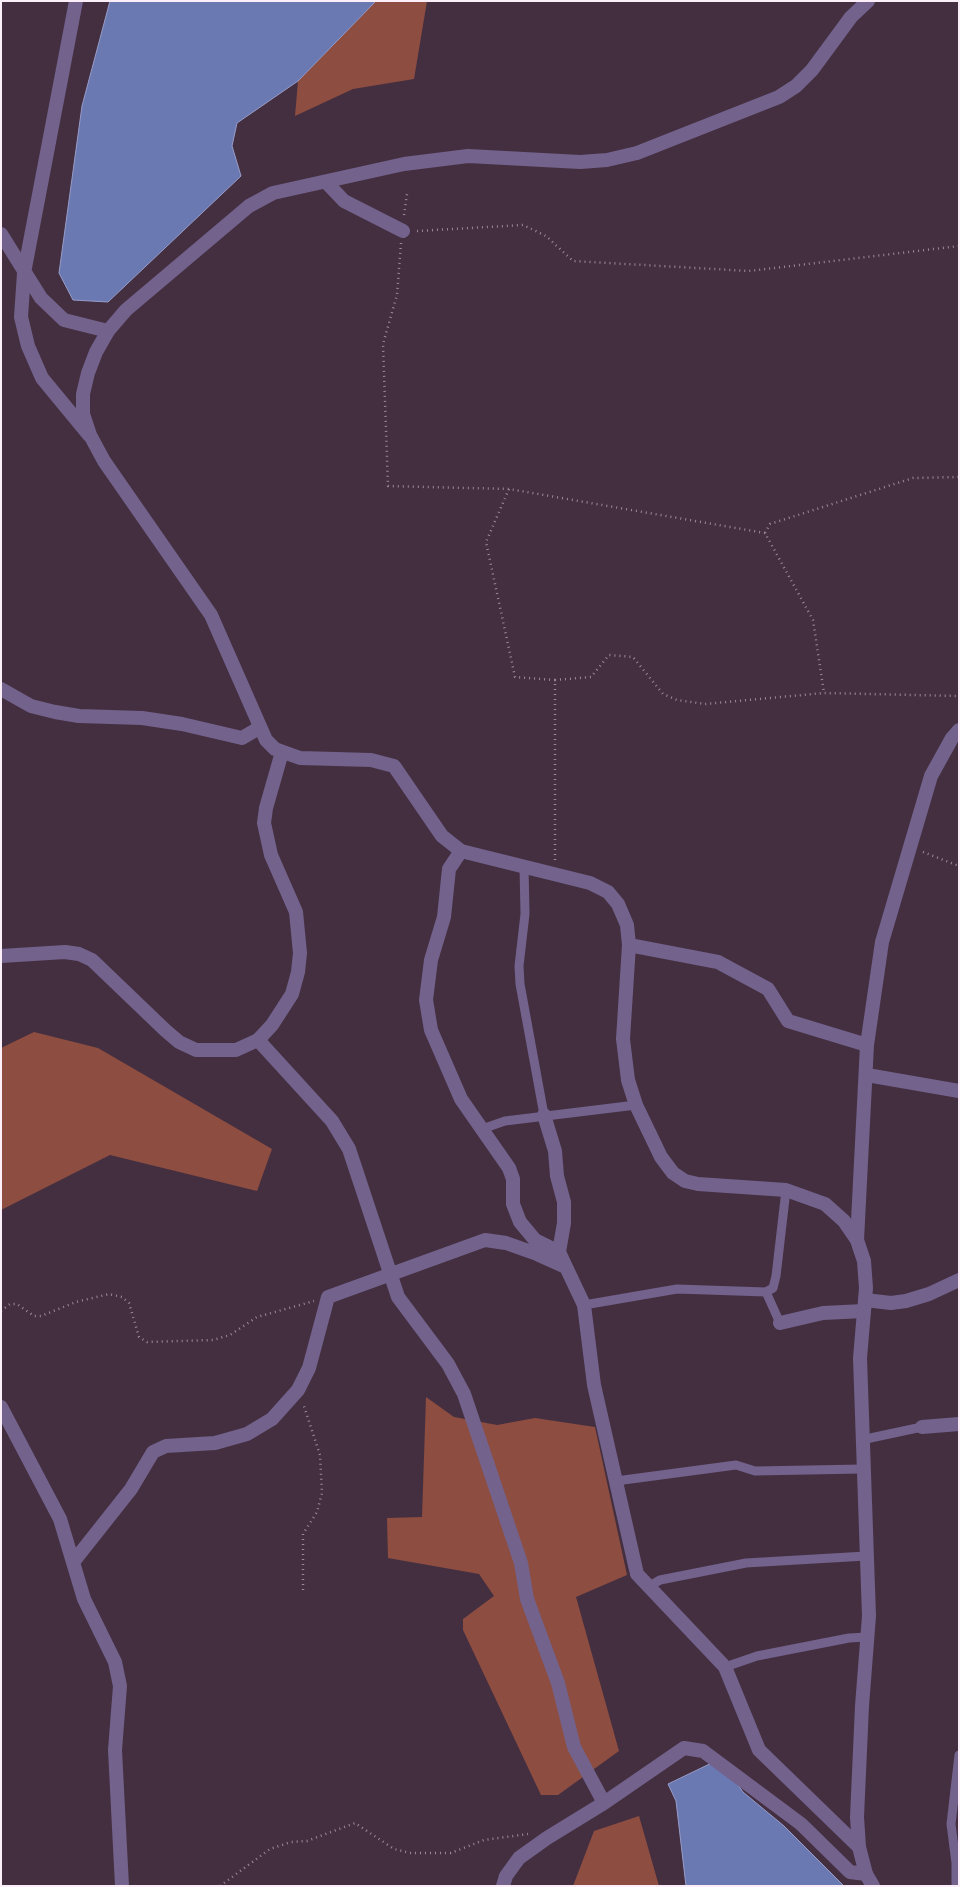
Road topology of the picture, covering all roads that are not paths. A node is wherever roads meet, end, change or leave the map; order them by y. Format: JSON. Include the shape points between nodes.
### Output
{"nodes":[{"id":1,"x":76,"y":1,"type":"edge"},
{"id":2,"x":868,"y":1,"type":"edge"},
{"id":3,"x":326,"y":182,"type":"junction"},
{"id":4,"x":402,"y":231,"type":"road end"},
{"id":5,"x":1,"y":234,"type":"edge"},
{"id":6,"x":24,"y":273,"type":"junction"},
{"id":7,"x":108,"y":331,"type":"junction"},
{"id":8,"x":90,"y":435,"type":"junction"},
{"id":9,"x":1,"y":689,"type":"edge"},
{"id":10,"x":259,"y":728,"type":"junction"},
{"id":11,"x":959,"y":730,"type":"edge"},
{"id":12,"x":282,"y":752,"type":"junction"},
{"id":13,"x":461,"y":851,"type":"junction"},
{"id":14,"x":524,"y":866,"type":"junction"},
{"id":15,"x":629,"y":945,"type":"junction"},
{"id":16,"x":1,"y":956,"type":"edge"},
{"id":17,"x":258,"y":1040,"type":"junction"},
{"id":18,"x":867,"y":1045,"type":"junction"},
{"id":19,"x":867,"y":1075,"type":"junction"},
{"id":20,"x":959,"y":1091,"type":"edge"},
{"id":21,"x":636,"y":1105,"type":"junction"},
{"id":22,"x":544,"y":1115,"type":"junction"},
{"id":23,"x":482,"y":1129,"type":"junction"},
{"id":24,"x":786,"y":1190,"type":"junction"},
{"id":25,"x":857,"y":1240,"type":"junction"},
{"id":26,"x":559,"y":1252,"type":"junction"},
{"id":27,"x":566,"y":1267,"type":"junction"},
{"id":28,"x":389,"y":1274,"type":"junction"},
{"id":29,"x":959,"y":1280,"type":"edge"},
{"id":30,"x":766,"y":1292,"type":"junction"},
{"id":31,"x":584,"y":1304,"type":"junction"},
{"id":32,"x":864,"y":1305,"type":"junction"},
{"id":33,"x":780,"y":1323,"type":"joint"},
{"id":34,"x":1,"y":1407,"type":"edge"},
{"id":35,"x":959,"y":1424,"type":"edge"},
{"id":36,"x":922,"y":1427,"type":"joint"},
{"id":37,"x":861,"y":1440,"type":"junction"},
{"id":38,"x":862,"y":1469,"type":"junction"},
{"id":39,"x":616,"y":1481,"type":"junction"},
{"id":40,"x":866,"y":1556,"type":"junction"},
{"id":41,"x":74,"y":1561,"type":"junction"},
{"id":42,"x":648,"y":1587,"type":"junction"},
{"id":43,"x":867,"y":1637,"type":"junction"},
{"id":44,"x":724,"y":1667,"type":"junction"},
{"id":45,"x":959,"y":1755,"type":"edge"},
{"id":46,"x":604,"y":1803,"type":"junction"},
{"id":47,"x":859,"y":1847,"type":"junction"},
{"id":48,"x":869,"y":1880,"type":"edge"},
{"id":49,"x":122,"y":1886,"type":"edge"},
{"id":50,"x":503,"y":1886,"type":"edge"},
{"id":51,"x":956,"y":1886,"type":"edge"}],
"edges":[{"from":1,"to":6,"type":"street"},
{"from":2,"to":3,"type":"street","via":[[851,17],[812,70],[796,86],[779,97],[637,153],[580,162],[468,156],[404,164]]},
{"from":3,"to":4,"type":"street","via":[[344,201]]},
{"from":3,"to":7,"type":"street","via":[[273,193],[249,206],[126,310]]},
{"from":5,"to":6,"type":"street"},
{"from":6,"to":7,"type":"street","via":[[41,298],[64,320]]},
{"from":6,"to":8,"type":"street","via":[[21,317],[28,346],[42,378]]},
{"from":7,"to":8,"type":"street","via":[[96,352],[83,394],[83,414]]},
{"from":8,"to":10,"type":"street","via":[[104,461],[211,615]]},
{"from":9,"to":10,"type":"street","via":[[31,706],[79,716],[142,718],[242,738]]},
{"from":10,"to":12,"type":"street","via":[[266,740]]},
{"from":11,"to":18,"type":"street","via":[[931,776],[882,942]]},
{"from":12,"to":13,"type":"street","via":[[300,758],[376,760],[394,766],[442,836]]},
{"from":12,"to":17,"type":"street","via":[[264,823],[271,855],[296,912],[300,953],[292,994]]},
{"from":13,"to":14,"type":"street"},
{"from":13,"to":23,"type":"street","via":[[449,869],[444,916],[431,960],[426,1000],[431,1030],[442,1056],[461,1099]]},
{"from":14,"to":15,"type":"street","via":[[590,883],[608,892],[618,904],[627,925]]},
{"from":14,"to":22,"type":"lane","via":[[525,914],[520,984]]},
{"from":15,"to":18,"type":"street","via":[[718,962],[768,989],[788,1021]]},
{"from":15,"to":21,"type":"street","via":[[623,1039],[628,1080]]},
{"from":16,"to":17,"type":"street","via":[[65,952],[86,957],[112,977],[179,1042],[196,1050],[236,1050]]},
{"from":17,"to":28,"type":"street","via":[[332,1121],[349,1149]]},
{"from":18,"to":19,"type":"street"},
{"from":19,"to":20,"type":"street"},
{"from":19,"to":25,"type":"street"},
{"from":21,"to":22,"type":"lane"},
{"from":21,"to":24,"type":"street","via":[[661,1157],[673,1173],[685,1181]]},
{"from":22,"to":23,"type":"lane","via":[[504,1121]]},
{"from":22,"to":26,"type":"street","via":[[555,1151],[564,1202]]},
{"from":23,"to":26,"type":"street","via":[[509,1168],[513,1179],[513,1204],[520,1222],[535,1240]]},
{"from":24,"to":25,"type":"street","via":[[825,1204],[844,1221]]},
{"from":24,"to":30,"type":"lane","via":[[776,1276],[773,1288]]},
{"from":25,"to":32,"type":"street","via":[[864,1261]]},
{"from":26,"to":27,"type":"street"},
{"from":27,"to":28,"type":"street","via":[[506,1243],[485,1240]]},
{"from":27,"to":31,"type":"street"},
{"from":28,"to":41,"type":"street","via":[[328,1296],[309,1368],[298,1390],[272,1419],[247,1434],[215,1443],[166,1446],[153,1452],[131,1489]]},
{"from":28,"to":46,"type":"street","via":[[398,1297],[448,1364],[464,1394],[521,1563],[527,1599],[555,1674],[574,1746]]},
{"from":29,"to":32,"type":"street","via":[[906,1301]]},
{"from":30,"to":31,"type":"lane","via":[[677,1289]]},
{"from":30,"to":33,"type":"lane"},
{"from":31,"to":39,"type":"street","via":[[594,1385]]},
{"from":32,"to":33,"type":"street"},
{"from":32,"to":37,"type":"street","via":[[860,1358]]},
{"from":34,"to":41,"type":"street","via":[[60,1519]]},
{"from":35,"to":36,"type":"street"},
{"from":36,"to":37,"type":"lane"},
{"from":37,"to":38,"type":"street"},
{"from":38,"to":39,"type":"lane","via":[[754,1472],[736,1465]]},
{"from":38,"to":40,"type":"street"},
{"from":39,"to":42,"type":"street","via":[[636,1574]]},
{"from":40,"to":42,"type":"lane","via":[[746,1564],[660,1580]]},
{"from":40,"to":43,"type":"street"},
{"from":41,"to":49,"type":"street","via":[[84,1599],[115,1662],[120,1686],[114,1750]]},
{"from":42,"to":44,"type":"street"},
{"from":43,"to":44,"type":"lane","via":[[757,1656]]},
{"from":43,"to":47,"type":"street","via":[[857,1817]]},
{"from":44,"to":47,"type":"street","via":[[758,1750]]},
{"from":45,"to":51,"type":"lane","via":[[951,1824]]},
{"from":46,"to":48,"type":"street","via":[[684,1748],[703,1751],[801,1824],[850,1872]]},
{"from":46,"to":50,"type":"street","via":[[519,1858]]},
{"from":47,"to":48,"type":"street"}]}
